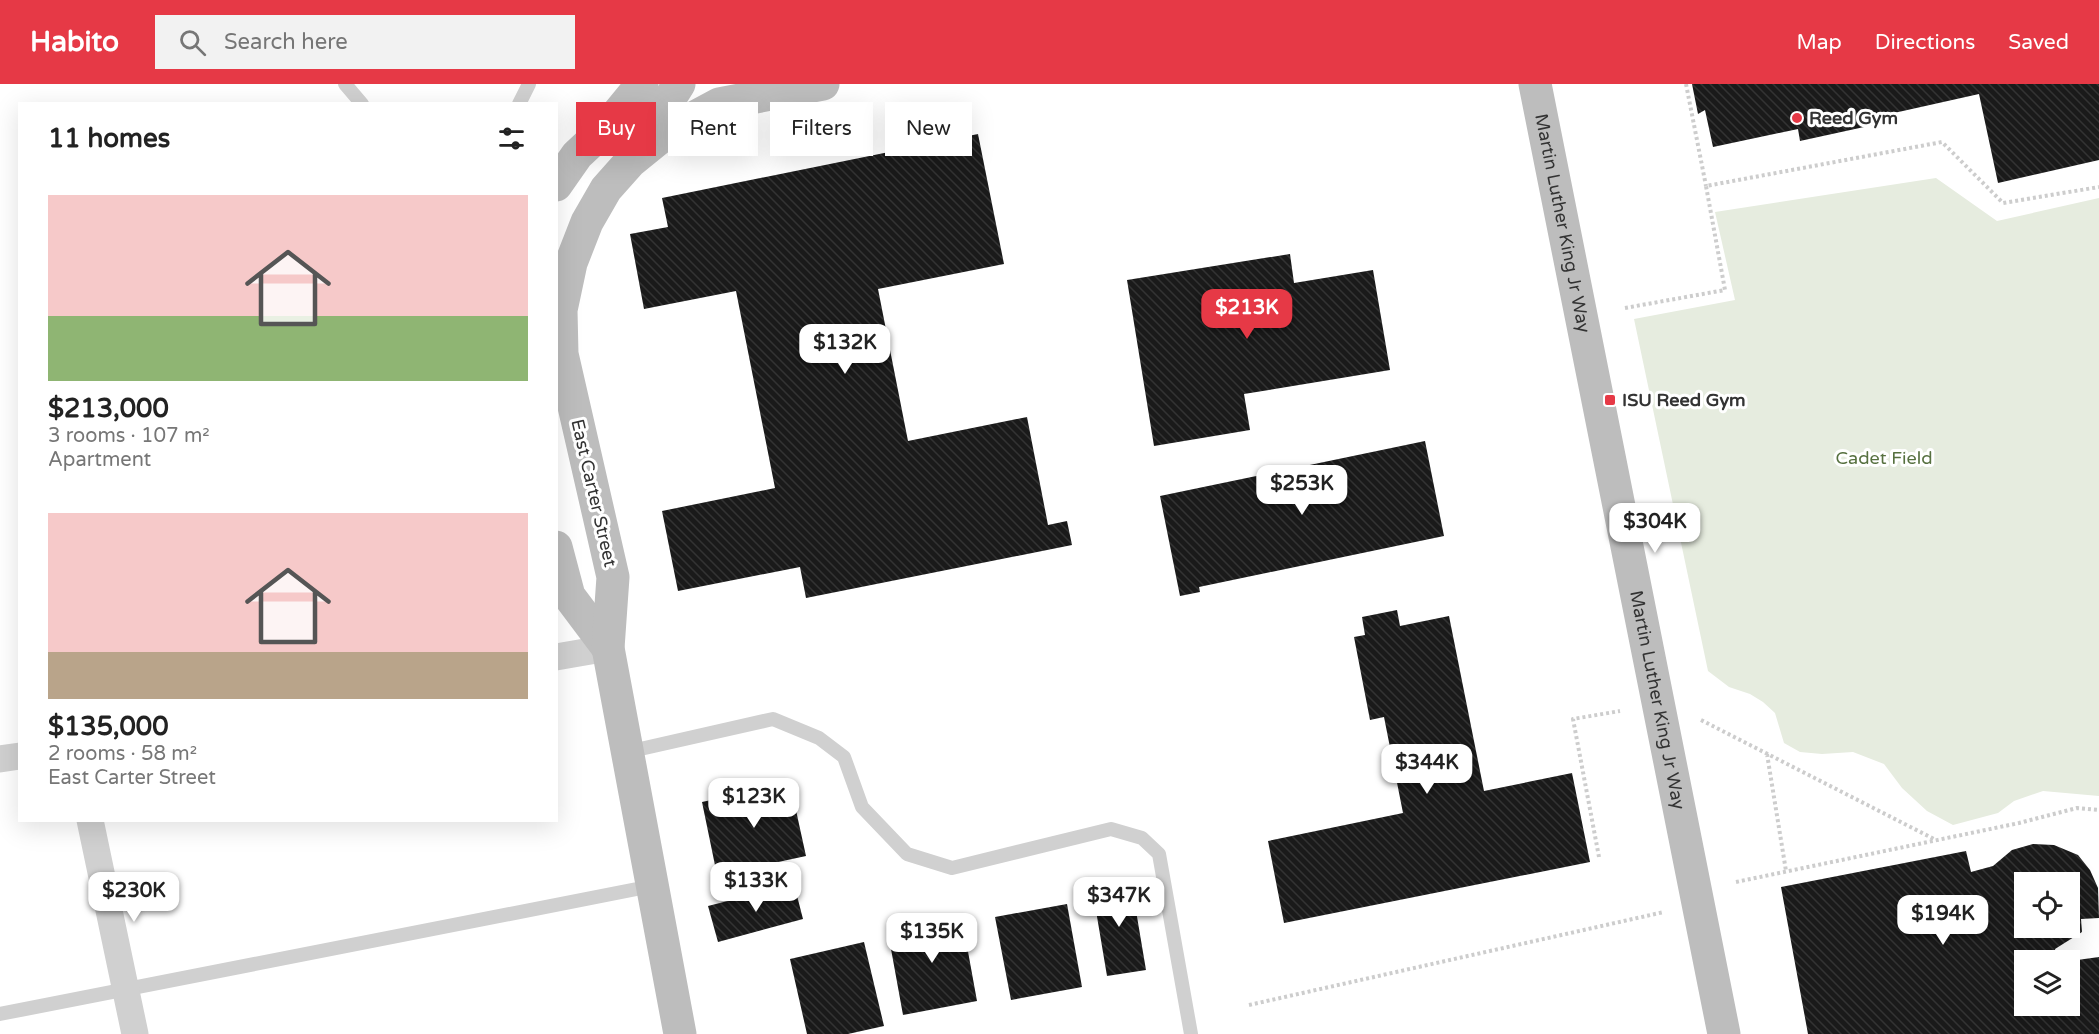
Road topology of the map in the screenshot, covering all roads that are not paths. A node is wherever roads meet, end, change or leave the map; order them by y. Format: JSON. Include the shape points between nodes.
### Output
{"nodes":[{"id":1,"x":345,"y":84,"type":"edge"},
{"id":2,"x":530,"y":84,"type":"edge"},
{"id":3,"x":642,"y":84,"type":"edge"},
{"id":4,"x":679,"y":84,"type":"edge"},
{"id":5,"x":823,"y":84,"type":"edge"},
{"id":6,"x":1535,"y":84,"type":"edge"},
{"id":7,"x":723,"y":94,"type":"edge"},
{"id":8,"x":360,"y":102,"type":"edge"},
{"id":9,"x":520,"y":102,"type":"edge"},
{"id":10,"x":627,"y":102,"type":"edge"},
{"id":11,"x":656,"y":113,"type":"edge"},
{"id":12,"x":576,"y":156,"type":"edge"},
{"id":13,"x":558,"y":182,"type":"edge"},
{"id":14,"x":558,"y":554,"type":"edge"},
{"id":15,"x":608,"y":648,"type":"junction"},
{"id":16,"x":558,"y":657,"type":"edge"},
{"id":17,"x":626,"y":752,"type":"junction"},
{"id":18,"x":18,"y":756,"type":"edge"},
{"id":19,"x":0,"y":759,"type":"edge"},
{"id":20,"x":90,"y":822,"type":"edge"},
{"id":21,"x":652,"y":886,"type":"junction"},
{"id":22,"x":125,"y":989,"type":"junction"},
{"id":23,"x":0,"y":1014,"type":"edge"},
{"id":24,"x":135,"y":1034,"type":"edge"},
{"id":25,"x":681,"y":1034,"type":"edge"},
{"id":26,"x":1191,"y":1034,"type":"edge"},
{"id":27,"x":1724,"y":1034,"type":"edge"}],
"edges":[{"from":1,"to":8,"type":"lane"},
{"from":2,"to":9,"type":"lane"},
{"from":3,"to":10,"type":"street"},
{"from":4,"to":11,"type":"street","via":[[662,111]]},
{"from":5,"to":7,"type":"street","name":"East Carter Street"},
{"from":6,"to":27,"type":"street","name":"Martin Luther King Jr Way"},
{"from":7,"to":15,"type":"street","name":"East Carter Street","via":[[630,162],[606,189],[587,222],[571,263],[561,310],[562,354],[613,577]]},
{"from":12,"to":13,"type":"street"},
{"from":14,"to":15,"type":"street","name":"East Carter Street","via":[[569,596]]},
{"from":15,"to":16,"type":"street"},
{"from":15,"to":17,"type":"street","name":"East Carter Street"},
{"from":17,"to":21,"type":"street","name":"East Carter Street"},
{"from":17,"to":26,"type":"lane","via":[[773,718],[819,738],[844,756],[862,807],[907,854],[952,867],[1111,829],[1142,838],[1159,854]]},
{"from":18,"to":19,"type":"street"},
{"from":20,"to":22,"type":"street"},
{"from":21,"to":22,"type":"lane"},
{"from":21,"to":25,"type":"street","name":"East Carter Street"},
{"from":22,"to":23,"type":"lane"},
{"from":22,"to":24,"type":"street"}]}
